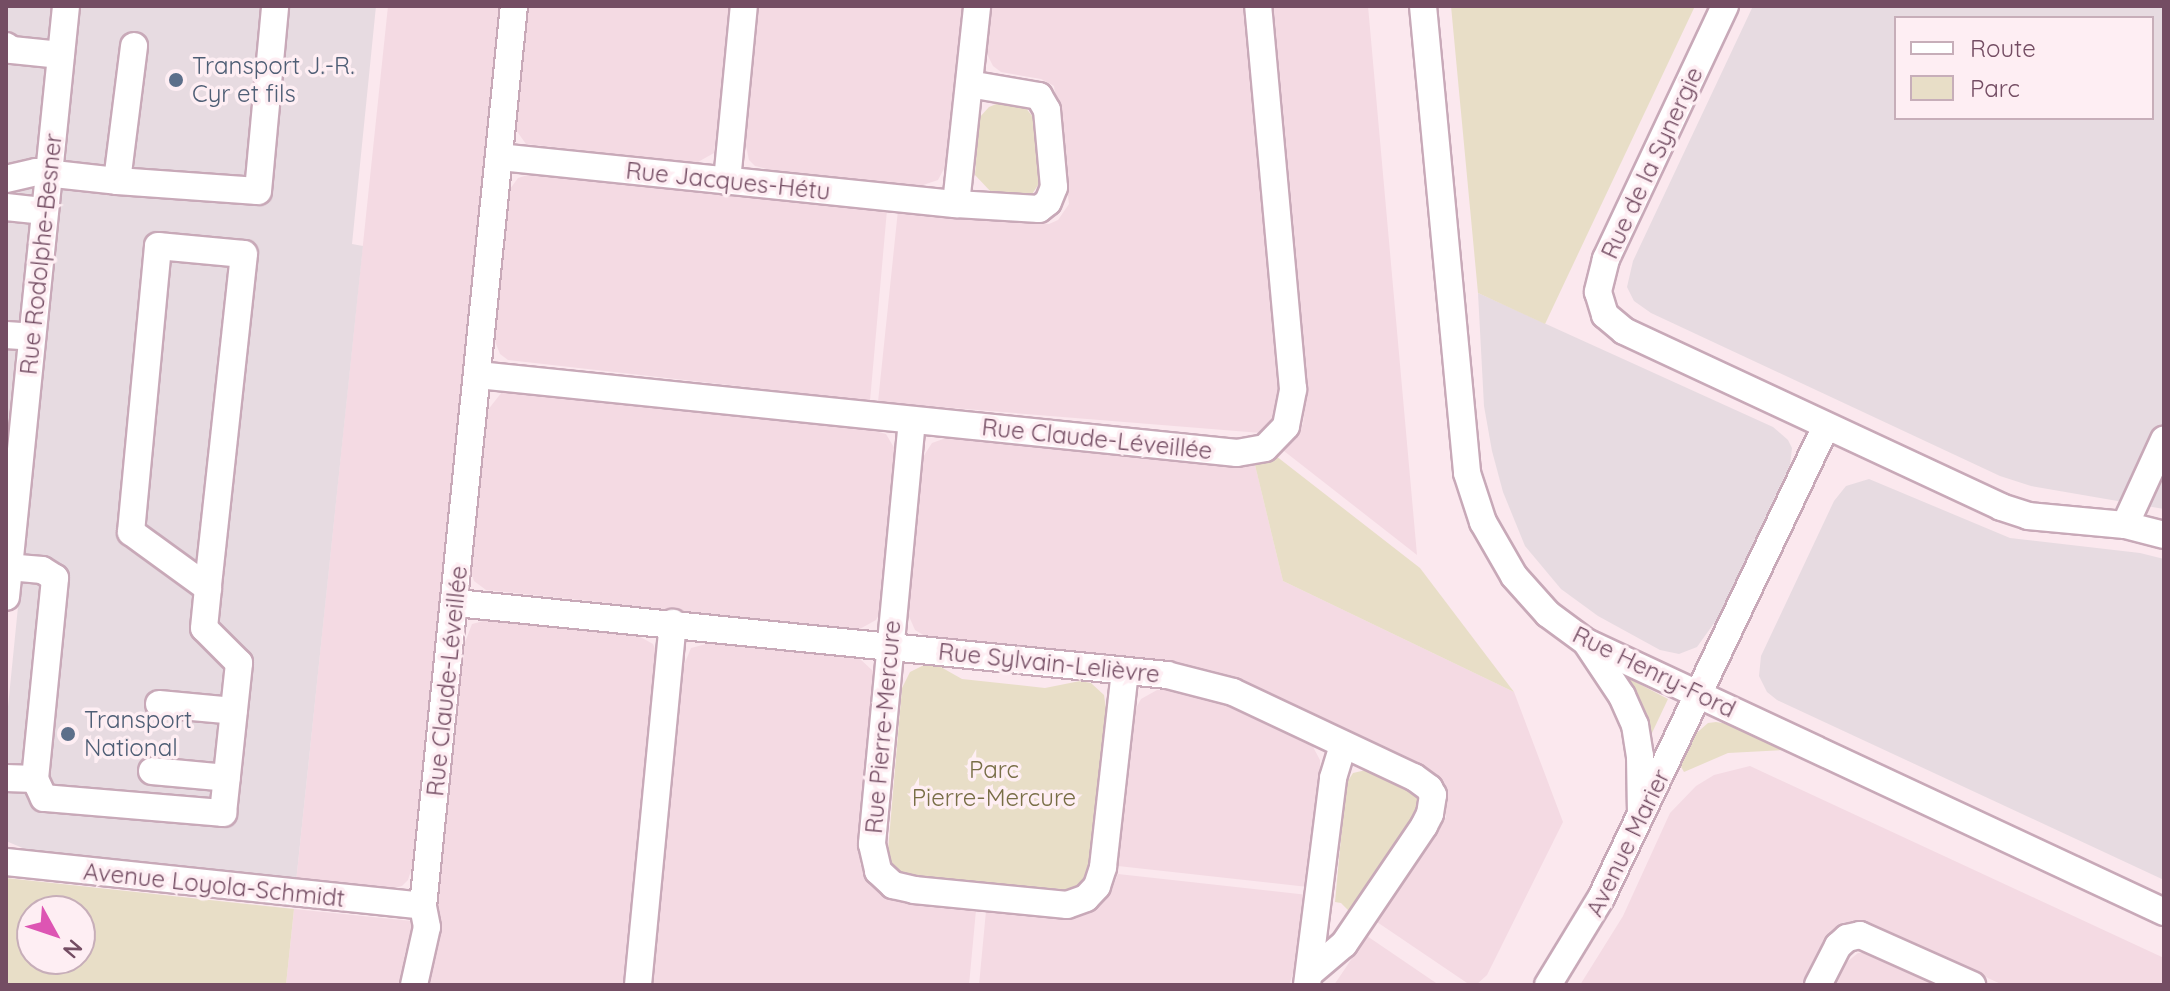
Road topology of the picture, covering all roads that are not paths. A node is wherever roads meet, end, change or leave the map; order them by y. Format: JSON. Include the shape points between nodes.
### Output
{"nodes":[{"id":1,"x":66,"y":6,"type":"edge"},
{"id":2,"x":275,"y":6,"type":"edge"},
{"id":3,"x":514,"y":6,"type":"edge"},
{"id":4,"x":744,"y":6,"type":"edge"},
{"id":5,"x":977,"y":6,"type":"edge"},
{"id":6,"x":1258,"y":6,"type":"edge"},
{"id":7,"x":1423,"y":6,"type":"edge"},
{"id":8,"x":1725,"y":6,"type":"edge"},
{"id":9,"x":6,"y":46,"type":"edge"},
{"id":10,"x":134,"y":46,"type":"dead end"},
{"id":11,"x":61,"y":55,"type":"junction"},
{"id":12,"x":969,"y":84,"type":"junction"},
{"id":13,"x":499,"y":157,"type":"junction"},
{"id":14,"x":49,"y":174,"type":"junction"},
{"id":15,"x":6,"y":179,"type":"edge"},
{"id":16,"x":117,"y":181,"type":"junction"},
{"id":17,"x":727,"y":181,"type":"junction"},
{"id":18,"x":956,"y":204,"type":"junction"},
{"id":19,"x":6,"y":207,"type":"edge"},
{"id":20,"x":45,"y":211,"type":"junction"},
{"id":21,"x":19,"y":336,"type":"edge"},
{"id":22,"x":478,"y":375,"type":"junction"},
{"id":23,"x":17,"y":381,"type":"edge"},
{"id":24,"x":912,"y":420,"type":"junction"},
{"id":25,"x":1826,"y":426,"type":"junction"},
{"id":26,"x":2164,"y":440,"type":"edge"},
{"id":27,"x":11,"y":498,"type":"edge"},
{"id":28,"x":2125,"y":525,"type":"junction"},
{"id":29,"x":2164,"y":535,"type":"edge"},
{"id":30,"x":9,"y":567,"type":"junction"},
{"id":31,"x":208,"y":588,"type":"junction"},
{"id":32,"x":6,"y":597,"type":"edge"},
{"id":33,"x":456,"y":603,"type":"junction"},
{"id":34,"x":673,"y":623,"type":"junction"},
{"id":35,"x":1586,"y":642,"type":"junction"},
{"id":36,"x":891,"y":647,"type":"junction"},
{"id":37,"x":1125,"y":671,"type":"junction"},
{"id":38,"x":1699,"y":695,"type":"junction"},
{"id":39,"x":159,"y":704,"type":"dead end"},
{"id":40,"x":234,"y":711,"type":"junction"},
{"id":41,"x":1343,"y":745,"type":"junction"},
{"id":42,"x":152,"y":771,"type":"dead end"},
{"id":43,"x":6,"y":778,"type":"edge"},
{"id":44,"x":227,"y":778,"type":"junction"},
{"id":45,"x":35,"y":779,"type":"junction"},
{"id":46,"x":1641,"y":815,"type":"junction"},
{"id":47,"x":6,"y":862,"type":"edge"},
{"id":48,"x":423,"y":906,"type":"junction"},
{"id":49,"x":2164,"y":912,"type":"edge"},
{"id":50,"x":416,"y":975,"type":"edge"},
{"id":51,"x":1308,"y":979,"type":"edge"},
{"id":52,"x":638,"y":985,"type":"edge"},
{"id":53,"x":1548,"y":985,"type":"edge"},
{"id":54,"x":1818,"y":985,"type":"edge"},
{"id":55,"x":1972,"y":985,"type":"edge"}],
"edges":[{"from":1,"to":11,"type":"street","name":"Rue Rodolphe-Besner"},
{"from":2,"to":16,"type":"street","via":[[258,191]]},
{"from":3,"to":13,"type":"street","name":"Rue Claude-Léveillée"},
{"from":4,"to":17,"type":"street"},
{"from":5,"to":12,"type":"street"},
{"from":6,"to":24,"type":"street","name":"Rue Claude-Léveillée","via":[[1293,389],[1291,414],[1280,435],[1265,448],[1237,453]]},
{"from":7,"to":35,"type":"street","name":"Rue Henry-Ford","via":[[1471,489],[1490,538],[1514,576],[1548,614]]},
{"from":8,"to":25,"type":"street","name":"Rue de la Synergie","via":[[1606,259],[1599,304],[1612,324],[1624,331]]},
{"from":9,"to":11,"type":"street"},
{"from":10,"to":16,"type":"street"},
{"from":11,"to":14,"type":"street","name":"Rue Rodolphe-Besner"},
{"from":12,"to":18,"type":"street"},
{"from":12,"to":18,"type":"street","name":"Rue Jacques-Hétu","via":[[1039,96],[1047,110],[1054,187],[1039,209]]},
{"from":13,"to":17,"type":"street","name":"Rue Jacques-Hétu"},
{"from":13,"to":22,"type":"street","name":"Rue Claude-Léveillée"},
{"from":14,"to":15,"type":"street","via":[[28,172]]},
{"from":14,"to":16,"type":"street"},
{"from":14,"to":20,"type":"street","name":"Rue Rodolphe-Besner"},
{"from":17,"to":18,"type":"street","name":"Rue Jacques-Hétu"},
{"from":19,"to":20,"type":"street"},
{"from":20,"to":21,"type":"street","name":"Rue Rodolphe-Besner"},
{"from":21,"to":23,"type":"street","name":"Rue Rodolphe-Besner"},
{"from":22,"to":24,"type":"street","name":"Rue Claude-Léveillée"},
{"from":22,"to":33,"type":"street","name":"Rue Claude-Léveillée"},
{"from":23,"to":27,"type":"street","name":"Rue Rodolphe-Besner"},
{"from":24,"to":36,"type":"street","name":"Rue Pierre-Mercure"},
{"from":25,"to":28,"type":"street","name":"Rue de la Synergie","via":[[2001,507],[2049,519]]},
{"from":25,"to":38,"type":"street"},
{"from":26,"to":28,"type":"street"},
{"from":27,"to":30,"type":"street","name":"Rue Rodolphe-Besner"},
{"from":28,"to":29,"type":"street","name":"Rue de la Synergie"},
{"from":30,"to":32,"type":"street","name":"Rue Rodolphe-Besner"},
{"from":30,"to":45,"type":"street","via":[[42,570],[55,578]]},
{"from":31,"to":31,"type":"street","via":[[244,254],[158,246],[131,532]]},
{"from":31,"to":40,"type":"street","via":[[204,628],[239,663]]},
{"from":33,"to":34,"type":"street","name":"Rue Sylvain-Lelièvre"},
{"from":33,"to":48,"type":"street","name":"Rue Claude-Léveillée"},
{"from":34,"to":36,"type":"street","name":"Rue Sylvain-Lelièvre"},
{"from":34,"to":52,"type":"street"},
{"from":35,"to":38,"type":"street","name":"Rue Henry-Ford"},
{"from":35,"to":46,"type":"street","via":[[1635,725]]},
{"from":36,"to":37,"type":"street","name":"Rue Sylvain-Lelièvre"},
{"from":36,"to":37,"type":"street","name":"Rue Pierre-Mercure","via":[[872,844],[878,871],[902,888],[1042,903],[1077,903],[1101,877]]},
{"from":37,"to":41,"type":"street","name":"Rue Sylvain-Lelièvre","via":[[1180,677],[1233,692]]},
{"from":38,"to":46,"type":"street","name":"Avenue Marier"},
{"from":38,"to":49,"type":"street","name":"Rue Henry-Ford"},
{"from":39,"to":40,"type":"street"},
{"from":40,"to":44,"type":"street"},
{"from":41,"to":51,"type":"street","name":"Rue Sylvain-Lelièvre","via":[[1333,778]]},
{"from":41,"to":51,"type":"street","name":"Rue Sylvain-Lelièvre","via":[[1423,782],[1433,803],[1424,826],[1344,944]]},
{"from":42,"to":44,"type":"street"},
{"from":43,"to":45,"type":"street"},
{"from":44,"to":45,"type":"street","via":[[223,813],[44,798]]},
{"from":46,"to":53,"type":"street","name":"Avenue Marier","via":[[1588,923]]},
{"from":47,"to":48,"type":"street","name":"Avenue Loyola-Schmidt"},
{"from":48,"to":50,"type":"street","name":"Rue Claude-Léveillée","via":[[426,937]]},
{"from":54,"to":55,"type":"street","via":[[1838,946],[1860,935]]}]}
